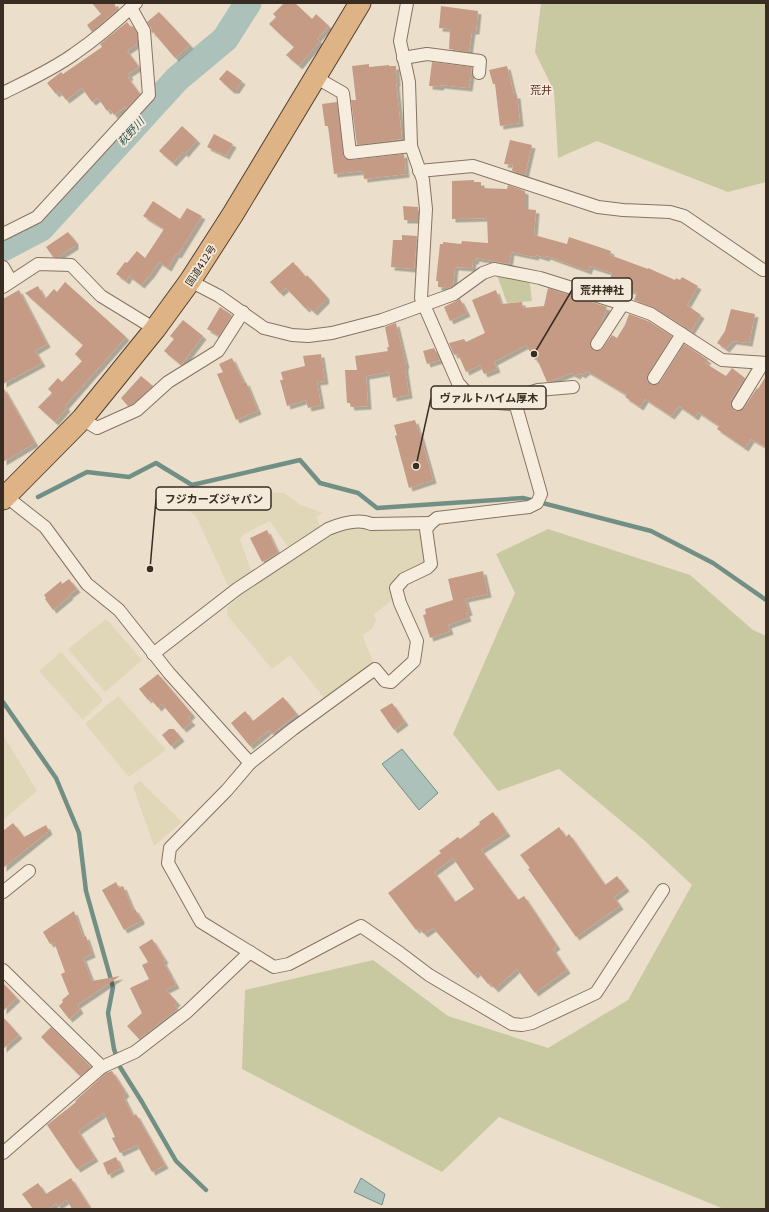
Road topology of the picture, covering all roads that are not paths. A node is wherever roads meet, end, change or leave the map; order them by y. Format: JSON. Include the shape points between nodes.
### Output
{"nodes":[{"id":1,"x":360,"y":3,"type":"edge"},
{"id":2,"x":407,"y":3,"type":"edge"},
{"id":3,"x":134,"y":5,"type":"edge"},
{"id":4,"x":403,"y":58,"type":"junction"},
{"id":5,"x":480,"y":61,"type":"dead end"},
{"id":6,"x":315,"y":77,"type":"junction"},
{"id":7,"x":3,"y":93,"type":"edge"},
{"id":8,"x":411,"y":146,"type":"junction"},
{"id":9,"x":419,"y":171,"type":"junction"},
{"id":10,"x":3,"y":234,"type":"edge"},
{"id":11,"x":3,"y":267,"type":"edge"},
{"id":12,"x":763,"y":270,"type":"dead end"},
{"id":13,"x":190,"y":281,"type":"junction"},
{"id":14,"x":8,"y":283,"type":"edge"},
{"id":15,"x":424,"y":304,"type":"junction"},
{"id":16,"x":623,"y":304,"type":"junction"},
{"id":17,"x":243,"y":312,"type":"junction"},
{"id":18,"x":155,"y":329,"type":"junction"},
{"id":19,"x":682,"y":334,"type":"junction"},
{"id":20,"x":596,"y":344,"type":"dead end"},
{"id":21,"x":764,"y":363,"type":"edge"},
{"id":22,"x":654,"y":378,"type":"dead end"},
{"id":23,"x":573,"y":387,"type":"dead end"},
{"id":24,"x":480,"y":398,"type":"junction"},
{"id":25,"x":738,"y":404,"type":"dead end"},
{"id":26,"x":82,"y":419,"type":"junction"},
{"id":27,"x":4,"y":497,"type":"edge"},
{"id":28,"x":431,"y":523,"type":"junction"},
{"id":29,"x":153,"y":654,"type":"junction"},
{"id":30,"x":250,"y":763,"type":"junction"},
{"id":31,"x":29,"y":871,"type":"dead end"},
{"id":32,"x":663,"y":890,"type":"dead end"},
{"id":33,"x":3,"y":892,"type":"edge"},
{"id":34,"x":250,"y":952,"type":"junction"},
{"id":35,"x":3,"y":970,"type":"edge"},
{"id":36,"x":102,"y":1067,"type":"junction"},
{"id":37,"x":3,"y":1154,"type":"edge"}],
"edges":[{"from":1,"to":6,"type":"highway","name":"国道412号"},
{"from":2,"to":4,"type":"street","via":[[400,41]]},
{"from":3,"to":7,"type":"street","via":[[73,55]]},
{"from":3,"to":10,"type":"street","via":[[144,31],[149,95],[37,217]]},
{"from":4,"to":5,"type":"street","via":[[427,54]]},
{"from":4,"to":8,"type":"street","via":[[409,82]]},
{"from":6,"to":8,"type":"street","via":[[343,93],[350,152]]},
{"from":6,"to":13,"type":"highway","name":"国道412号"},
{"from":8,"to":9,"type":"street"},
{"from":9,"to":12,"type":"street","via":[[473,166],[598,207],[670,212],[684,216]]},
{"from":9,"to":15,"type":"street","via":[[423,180],[426,209],[421,298]]},
{"from":11,"to":14,"type":"street"},
{"from":13,"to":17,"type":"street"},
{"from":13,"to":18,"type":"highway","name":"国道412号"},
{"from":14,"to":18,"type":"street","via":[[38,264],[71,265],[101,296]]},
{"from":15,"to":16,"type":"street","via":[[454,294],[483,273],[494,269],[540,278]]},
{"from":15,"to":17,"type":"street","via":[[382,320],[332,333],[308,336],[264,328]]},
{"from":15,"to":24,"type":"street","via":[[458,383],[468,394]]},
{"from":16,"to":19,"type":"street","via":[[651,314]]},
{"from":16,"to":20,"type":"street"},
{"from":17,"to":26,"type":"street","via":[[218,350],[168,382],[137,410],[97,428]]},
{"from":18,"to":26,"type":"highway","name":"国道412号"},
{"from":19,"to":21,"type":"street","via":[[722,360]]},
{"from":19,"to":22,"type":"street"},
{"from":21,"to":25,"type":"street"},
{"from":23,"to":24,"type":"street","via":[[538,390],[526,394],[486,395]]},
{"from":24,"to":28,"type":"street","via":[[485,402],[516,406],[541,494],[537,503],[529,507],[437,518]]},
{"from":26,"to":27,"type":"highway","name":"国道412号"},
{"from":27,"to":29,"type":"street","via":[[45,527],[87,584],[119,610]]},
{"from":28,"to":29,"type":"street","via":[[371,524],[366,521],[343,523],[328,529],[236,589]]},
{"from":28,"to":30,"type":"street","via":[[426,530],[431,564],[404,579],[396,588],[417,641],[414,661],[391,682],[385,681],[375,669]]},
{"from":29,"to":30,"type":"street"},
{"from":30,"to":34,"type":"street","via":[[170,848],[168,863],[201,922]]},
{"from":31,"to":33,"type":"street"},
{"from":32,"to":34,"type":"street","via":[[596,993],[532,1023],[522,1025],[512,1024],[429,975],[361,926],[281,966],[274,967]]},
{"from":34,"to":36,"type":"street","via":[[188,1012],[135,1052]]},
{"from":35,"to":36,"type":"street"},
{"from":36,"to":37,"type":"street"}]}
